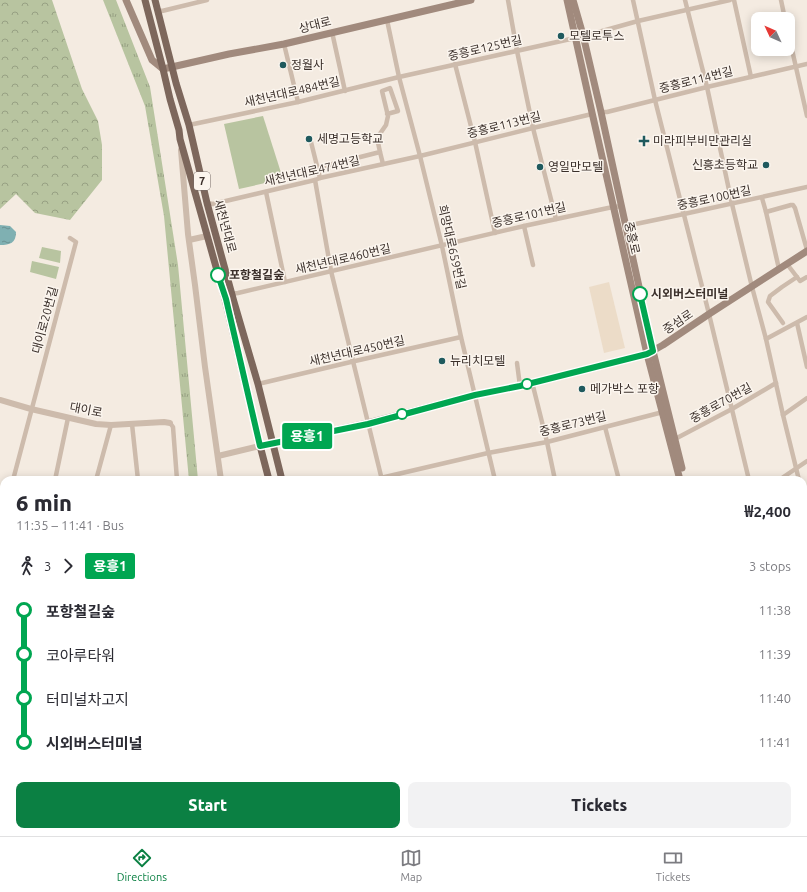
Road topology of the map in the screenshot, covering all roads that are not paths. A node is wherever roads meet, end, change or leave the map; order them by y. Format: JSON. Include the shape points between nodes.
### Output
{"nodes":[{"id":1,"x":126,"y":0,"type":"edge"},
{"id":2,"x":145,"y":0,"type":"edge"},
{"id":3,"x":155,"y":0,"type":"edge"},
{"id":4,"x":207,"y":0,"type":"edge"},
{"id":5,"x":471,"y":0,"type":"edge"},
{"id":6,"x":508,"y":0,"type":"edge"},
{"id":7,"x":567,"y":0,"type":"edge"},
{"id":8,"x":573,"y":0,"type":"edge"},
{"id":9,"x":633,"y":0,"type":"edge"},
{"id":10,"x":685,"y":0,"type":"edge"},
{"id":11,"x":730,"y":0,"type":"edge"},
{"id":12,"x":734,"y":0,"type":"edge"},
{"id":13,"x":781,"y":0,"type":"edge"},
{"id":14,"x":441,"y":3,"type":"edge"},
{"id":15,"x":157,"y":10,"type":"junction"},
{"id":16,"x":687,"y":10,"type":"junction"},
{"id":17,"x":784,"y":12,"type":"edge"},
{"id":18,"x":387,"y":20,"type":"junction"},
{"id":19,"x":638,"y":22,"type":"junction"},
{"id":20,"x":332,"y":32,"type":"junction"},
{"id":21,"x":583,"y":35,"type":"junction"},
{"id":22,"x":575,"y":38,"type":"junction"},
{"id":23,"x":284,"y":44,"type":"junction"},
{"id":24,"x":517,"y":51,"type":"junction"},
{"id":25,"x":793,"y":56,"type":"edge"},
{"id":26,"x":456,"y":64,"type":"junction"},
{"id":27,"x":807,"y":64,"type":"edge"},
{"id":28,"x":795,"y":66,"type":"junction"},
{"id":29,"x":172,"y":67,"type":"junction"},
{"id":30,"x":163,"y":69,"type":"junction"},
{"id":31,"x":399,"y":77,"type":"junction"},
{"id":32,"x":751,"y":77,"type":"junction"},
{"id":33,"x":707,"y":87,"type":"junction"},
{"id":34,"x":345,"y":91,"type":"junction"},
{"id":35,"x":405,"y":99,"type":"junction"},
{"id":36,"x":655,"y":100,"type":"junction"},
{"id":37,"x":298,"y":102,"type":"junction"},
{"id":38,"x":394,"y":102,"type":"junction"},
{"id":39,"x":601,"y":112,"type":"junction"},
{"id":40,"x":387,"y":114,"type":"junction"},
{"id":41,"x":592,"y":114,"type":"junction"},
{"id":42,"x":807,"y":116,"type":"edge"},
{"id":43,"x":189,"y":125,"type":"junction"},
{"id":44,"x":533,"y":128,"type":"junction"},
{"id":45,"x":310,"y":138,"type":"dead end"},
{"id":46,"x":180,"y":139,"type":"junction"},
{"id":47,"x":475,"y":142,"type":"junction"},
{"id":48,"x":380,"y":152,"type":"junction"},
{"id":49,"x":420,"y":156,"type":"junction"},
{"id":50,"x":383,"y":164,"type":"junction"},
{"id":51,"x":317,"y":168,"type":"junction"},
{"id":52,"x":317,"y":179,"type":"junction"},
{"id":53,"x":807,"y":187,"type":"edge"},
{"id":54,"x":266,"y":192,"type":"junction"},
{"id":55,"x":762,"y":198,"type":"junction"},
{"id":56,"x":207,"y":203,"type":"junction"},
{"id":57,"x":732,"y":204,"type":"junction"},
{"id":58,"x":618,"y":206,"type":"junction"},
{"id":59,"x":766,"y":212,"type":"junction"},
{"id":60,"x":684,"y":214,"type":"junction"},
{"id":61,"x":556,"y":219,"type":"junction"},
{"id":62,"x":524,"y":226,"type":"junction"},
{"id":63,"x":626,"y":226,"type":"junction"},
{"id":64,"x":495,"y":233,"type":"junction"},
{"id":65,"x":207,"y":236,"type":"junction"},
{"id":66,"x":70,"y":238,"type":"dead end"},
{"id":67,"x":189,"y":240,"type":"junction"},
{"id":68,"x":442,"y":246,"type":"junction"},
{"id":69,"x":807,"y":250,"type":"edge"},
{"id":70,"x":787,"y":264,"type":"junction"},
{"id":71,"x":533,"y":265,"type":"dead end"},
{"id":72,"x":779,"y":269,"type":"junction"},
{"id":73,"x":331,"y":271,"type":"junction"},
{"id":74,"x":797,"y":277,"type":"junction"},
{"id":75,"x":807,"y":277,"type":"edge"},
{"id":76,"x":285,"y":282,"type":"junction"},
{"id":77,"x":752,"y":287,"type":"junction"},
{"id":78,"x":232,"y":294,"type":"junction"},
{"id":79,"x":224,"y":296,"type":"junction"},
{"id":80,"x":709,"y":314,"type":"junction"},
{"id":81,"x":807,"y":317,"type":"edge"},
{"id":82,"x":783,"y":323,"type":"dead end"},
{"id":83,"x":797,"y":323,"type":"junction"},
{"id":84,"x":461,"y":337,"type":"junction"},
{"id":85,"x":766,"y":339,"type":"junction"},
{"id":86,"x":650,"y":353,"type":"junction"},
{"id":87,"x":353,"y":361,"type":"junction"},
{"id":88,"x":517,"y":363,"type":"dead end"},
{"id":89,"x":807,"y":367,"type":"edge"},
{"id":90,"x":532,"y":382,"type":"junction"},
{"id":91,"x":776,"y":383,"type":"junction"},
{"id":92,"x":258,"y":384,"type":"junction"},
{"id":93,"x":520,"y":386,"type":"junction"},
{"id":94,"x":475,"y":395,"type":"junction"},
{"id":95,"x":807,"y":398,"type":"edge"},
{"id":96,"x":0,"y":400,"type":"edge"},
{"id":97,"x":31,"y":409,"type":"junction"},
{"id":98,"x":732,"y":409,"type":"junction"},
{"id":99,"x":663,"y":412,"type":"junction"},
{"id":100,"x":783,"y":415,"type":"junction"},
{"id":101,"x":68,"y":418,"type":"junction"},
{"id":102,"x":170,"y":423,"type":"joint"},
{"id":103,"x":132,"y":424,"type":"junction"},
{"id":104,"x":368,"y":424,"type":"junction"},
{"id":105,"x":111,"y":425,"type":"junction"},
{"id":106,"x":605,"y":427,"type":"junction"},
{"id":107,"x":675,"y":439,"type":"junction"},
{"id":108,"x":272,"y":442,"type":"junction"},
{"id":109,"x":547,"y":442,"type":"junction"},
{"id":110,"x":260,"y":446,"type":"junction"},
{"id":111,"x":488,"y":453,"type":"junction"},
{"id":112,"x":218,"y":456,"type":"junction"},
{"id":113,"x":807,"y":461,"type":"edge"},
{"id":114,"x":796,"y":468,"type":"junction"},
{"id":115,"x":14,"y":476,"type":"edge"},
{"id":116,"x":56,"y":476,"type":"edge"},
{"id":117,"x":97,"y":476,"type":"edge"},
{"id":118,"x":138,"y":476,"type":"edge"},
{"id":119,"x":177,"y":476,"type":"edge"},
{"id":120,"x":220,"y":476,"type":"edge"},
{"id":121,"x":268,"y":476,"type":"edge"},
{"id":122,"x":281,"y":476,"type":"edge"},
{"id":123,"x":380,"y":476,"type":"edge"},
{"id":124,"x":393,"y":476,"type":"edge"},
{"id":125,"x":494,"y":476,"type":"edge"},
{"id":126,"x":554,"y":476,"type":"edge"},
{"id":127,"x":618,"y":476,"type":"edge"},
{"id":128,"x":679,"y":476,"type":"edge"},
{"id":129,"x":683,"y":476,"type":"edge"},
{"id":130,"x":748,"y":476,"type":"edge"},
{"id":131,"x":785,"y":476,"type":"edge"},
{"id":132,"x":798,"y":476,"type":"edge"}],
"edges":[{"from":1,"to":30,"type":"main road","via":[[152,60]]},
{"from":2,"to":30,"type":"main road","name":"새천년대로","number":"7"},
{"from":3,"to":15,"type":"main road","name":"새천년대로","number":"7"},
{"from":4,"to":15,"type":"street"},
{"from":5,"to":14,"type":"main road","name":"상대로"},
{"from":6,"to":24,"type":"street"},
{"from":7,"to":22,"type":"main road","name":"중흥로"},
{"from":8,"to":21,"type":"main road","name":"중흥로"},
{"from":9,"to":19,"type":"street"},
{"from":10,"to":16,"type":"street"},
{"from":11,"to":16,"type":"street"},
{"from":12,"to":32,"type":"street"},
{"from":13,"to":17,"type":"street"},
{"from":14,"to":18,"type":"main road","name":"상대로"},
{"from":15,"to":29,"type":"main road","name":"새천년대로","number":"7"},
{"from":16,"to":19,"type":"street"},
{"from":16,"to":33,"type":"street"},
{"from":18,"to":20,"type":"main road","name":"상대로"},
{"from":18,"to":31,"type":"street","name":"희망대로659번길"},
{"from":19,"to":21,"type":"street"},
{"from":19,"to":36,"type":"street"},
{"from":20,"to":23,"type":"main road","name":"상대로"},
{"from":20,"to":34,"type":"street"},
{"from":21,"to":39,"type":"main road","name":"중흥로"},
{"from":22,"to":24,"type":"street","name":"중흥로125번길"},
{"from":22,"to":41,"type":"main road","name":"중흥로"},
{"from":23,"to":29,"type":"main road","name":"상대로"},
{"from":23,"to":37,"type":"street"},
{"from":24,"to":26,"type":"street","name":"중흥로125번길"},
{"from":24,"to":44,"type":"street"},
{"from":25,"to":28,"type":"street"},
{"from":26,"to":31,"type":"street","name":"중흥로125번길"},
{"from":26,"to":47,"type":"street"},
{"from":27,"to":28,"type":"street","name":"중흥로114번길"},
{"from":28,"to":32,"type":"street","name":"중흥로114번길"},
{"from":28,"to":42,"type":"street"},
{"from":29,"to":30,"type":"main road","name":"상대로"},
{"from":29,"to":43,"type":"main road","name":"새천년대로","number":"7"},
{"from":30,"to":46,"type":"main road","name":"새천년대로","number":"7"},
{"from":31,"to":34,"type":"street","name":"새천년대로484번길"},
{"from":31,"to":35,"type":"street","name":"희망대로659번길"},
{"from":32,"to":33,"type":"street","name":"중흥로114번길"},
{"from":33,"to":36,"type":"street","name":"중흥로114번길"},
{"from":33,"to":57,"type":"street"},
{"from":34,"to":37,"type":"street","name":"새천년대로484번길"},
{"from":35,"to":38,"type":"street"},
{"from":35,"to":49,"type":"street","name":"희망대로659번길"},
{"from":36,"to":39,"type":"street","name":"중흥로114번길"},
{"from":36,"to":60,"type":"street"},
{"from":37,"to":43,"type":"street","name":"새천년대로484번길"},
{"from":38,"to":40,"type":"street","via":[[398,111]]},
{"from":38,"to":40,"type":"street","via":[[390,88],[382,91]]},
{"from":39,"to":58,"type":"main road","name":"중흥로"},
{"from":40,"to":48,"type":"street","via":[[386,125],[377,138]]},
{"from":41,"to":44,"type":"street","name":"중흥로113번길"},
{"from":41,"to":58,"type":"main road","name":"중흥로"},
{"from":43,"to":56,"type":"main road","name":"새천년대로","number":"7"},
{"from":44,"to":47,"type":"street","name":"중흥로113번길"},
{"from":44,"to":61,"type":"street"},
{"from":45,"to":51,"type":"street"},
{"from":46,"to":65,"type":"main road","name":"새천년대로","number":"7"},
{"from":46,"to":67,"type":"street","name":"새천년대로"},
{"from":47,"to":49,"type":"street","name":"중흥로113번길"},
{"from":47,"to":64,"type":"street"},
{"from":48,"to":50,"type":"street"},
{"from":48,"to":51,"type":"street"},
{"from":49,"to":50,"type":"street","name":"새천년대로474번길"},
{"from":49,"to":68,"type":"street","name":"희망대로659번길"},
{"from":50,"to":52,"type":"street","name":"새천년대로474번길"},
{"from":51,"to":52,"type":"street"},
{"from":52,"to":54,"type":"street","name":"새천년대로474번길"},
{"from":52,"to":73,"type":"street"},
{"from":53,"to":55,"type":"street","name":"중흥로100번길"},
{"from":54,"to":56,"type":"street","name":"새천년대로474번길","via":[[213,204]]},
{"from":54,"to":76,"type":"street"},
{"from":55,"to":57,"type":"street","name":"중흥로100번길"},
{"from":55,"to":59,"type":"street"},
{"from":56,"to":78,"type":"main road","name":"새천년대로","number":"7"},
{"from":57,"to":60,"type":"street","name":"중흥로100번길"},
{"from":57,"to":77,"type":"street"},
{"from":58,"to":61,"type":"street","name":"중흥로101번길"},
{"from":58,"to":63,"type":"main road","name":"중흥로"},
{"from":58,"to":86,"type":"main road","name":"중흥로"},
{"from":59,"to":69,"type":"street","via":[[794,206]]},
{"from":59,"to":72,"type":"street"},
{"from":60,"to":63,"type":"street","name":"중흥로100번길"},
{"from":60,"to":80,"type":"street"},
{"from":61,"to":62,"type":"street","name":"중흥로101번길"},
{"from":62,"to":64,"type":"street","name":"중흥로101번길"},
{"from":62,"to":71,"type":"street"},
{"from":63,"to":86,"type":"main road","name":"중흥로"},
{"from":64,"to":68,"type":"street","name":"중흥로101번길"},
{"from":65,"to":67,"type":"street"},
{"from":65,"to":79,"type":"main road","name":"새천년대로","number":"7"},
{"from":66,"to":97,"type":"street","name":"대이로20번길","via":[[76,242]]},
{"from":67,"to":112,"type":"street","name":"새천년대로"},
{"from":68,"to":73,"type":"street","name":"새천년대로460번길"},
{"from":68,"to":84,"type":"street","name":"희망대로659번길"},
{"from":69,"to":70,"type":"main road","name":"중섬로"},
{"from":70,"to":72,"type":"main road","name":"중섬로"},
{"from":70,"to":74,"type":"street"},
{"from":72,"to":77,"type":"main road","name":"중섬로"},
{"from":73,"to":76,"type":"street","name":"새천년대로460번길"},
{"from":73,"to":87,"type":"street"},
{"from":74,"to":75,"type":"street","via":[[800,281]]},
{"from":74,"to":82,"type":"street","via":[[770,296],[768,302]]},
{"from":76,"to":78,"type":"street","name":"새천년대로460번길"},
{"from":77,"to":80,"type":"main road","name":"중섬로"},
{"from":77,"to":85,"type":"street"},
{"from":78,"to":79,"type":"street","name":"새천년대로460번길"},
{"from":78,"to":92,"type":"main road","name":"새천년대로","number":"7"},
{"from":79,"to":110,"type":"main road","name":"새천년대로","number":"7"},
{"from":80,"to":86,"type":"main road","name":"중섬로"},
{"from":80,"to":98,"type":"street"},
{"from":81,"to":83,"type":"street"},
{"from":83,"to":85,"type":"street"},
{"from":83,"to":89,"type":"street"},
{"from":84,"to":87,"type":"street","name":"새천년대로450번길"},
{"from":84,"to":94,"type":"street","name":"희망대로659번길"},
{"from":85,"to":91,"type":"street"},
{"from":86,"to":90,"type":"main road","name":"중섬로"},
{"from":86,"to":99,"type":"main road","name":"중흥로"},
{"from":86,"to":107,"type":"main road","name":"중흥로"},
{"from":87,"to":92,"type":"street","name":"새천년대로450번길"},
{"from":87,"to":104,"type":"street"},
{"from":88,"to":93,"type":"street"},
{"from":90,"to":93,"type":"main road","name":"중섬로"},
{"from":90,"to":109,"type":"street"},
{"from":91,"to":98,"type":"street","name":"중흥로70번길"},
{"from":91,"to":100,"type":"street"},
{"from":92,"to":108,"type":"main road","name":"새천년대로","number":"7"},
{"from":93,"to":94,"type":"main road","name":"중섬로"},
{"from":94,"to":104,"type":"main road","name":"중섬로"},
{"from":94,"to":111,"type":"street","name":"희망대로659번길"},
{"from":95,"to":100,"type":"street"},
{"from":96,"to":97,"type":"street","name":"대이로"},
{"from":97,"to":101,"type":"street","name":"대이로"},
{"from":97,"to":115,"type":"street"},
{"from":98,"to":107,"type":"street","name":"중흥로70번길"},
{"from":98,"to":130,"type":"street"},
{"from":99,"to":106,"type":"street","name":"중흥로73번길"},
{"from":99,"to":128,"type":"main road","name":"중흥로"},
{"from":100,"to":114,"type":"street"},
{"from":101,"to":105,"type":"street","name":"대이로"},
{"from":101,"to":116,"type":"street"},
{"from":102,"to":103,"type":"street","name":"대이로"},
{"from":102,"to":119,"type":"street","via":[[173,427]]},
{"from":103,"to":105,"type":"street","name":"대이로"},
{"from":103,"to":118,"type":"street"},
{"from":104,"to":108,"type":"main road","name":"중섬로"},
{"from":104,"to":123,"type":"street"},
{"from":105,"to":117,"type":"street"},
{"from":106,"to":109,"type":"street","name":"중흥로73번길"},
{"from":106,"to":127,"type":"street"},
{"from":107,"to":129,"type":"main road","name":"중흥로"},
{"from":108,"to":110,"type":"main road","name":"중섬로"},
{"from":108,"to":122,"type":"main road","name":"새천년대로","number":"7"},
{"from":109,"to":111,"type":"street","name":"중흥로73번길"},
{"from":109,"to":126,"type":"street"},
{"from":110,"to":112,"type":"street"},
{"from":110,"to":121,"type":"main road","name":"새천년대로","number":"7"},
{"from":111,"to":124,"type":"street","name":"중흥로73번길"},
{"from":111,"to":125,"type":"street","name":"희망대로659번길"},
{"from":112,"to":120,"type":"street","name":"새천년대로"},
{"from":113,"to":114,"type":"street"},
{"from":114,"to":131,"type":"street"},
{"from":114,"to":132,"type":"street"}]}
